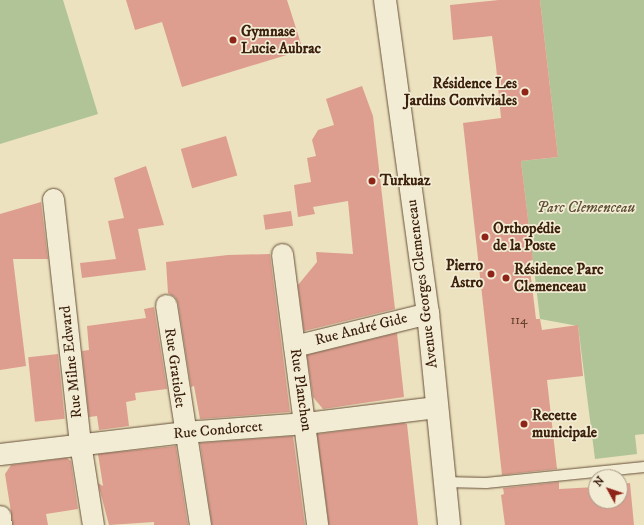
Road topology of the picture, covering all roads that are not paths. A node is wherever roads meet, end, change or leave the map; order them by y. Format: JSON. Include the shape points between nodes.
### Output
{"nodes":[{"id":1,"x":372,"y":0,"type":"edge"},
{"id":2,"x":385,"y":0,"type":"edge"},
{"id":3,"x":390,"y":43,"type":"junction"},
{"id":4,"x":53,"y":199,"type":"dead end"},
{"id":5,"x":282,"y":254,"type":"dead end"},
{"id":6,"x":166,"y":305,"type":"dead end"},
{"id":7,"x":428,"y":313,"type":"junction"},
{"id":8,"x":294,"y":346,"type":"junction"},
{"id":9,"x":436,"y":407,"type":"junction"},
{"id":10,"x":306,"y":422,"type":"junction"},
{"id":11,"x":184,"y":432,"type":"junction"},
{"id":12,"x":80,"y":443,"type":"junction"},
{"id":13,"x":0,"y":454,"type":"edge"},
{"id":14,"x":644,"y":467,"type":"edge"},
{"id":15,"x":444,"y":482,"type":"junction"},
{"id":16,"x":0,"y":516,"type":"edge"},
{"id":17,"x":1,"y":525,"type":"edge"},
{"id":18,"x":94,"y":525,"type":"edge"},
{"id":19,"x":200,"y":525,"type":"edge"},
{"id":20,"x":317,"y":525,"type":"edge"},
{"id":21,"x":449,"y":525,"type":"edge"}],
"edges":[{"from":1,"to":3,"type":"main road","name":"Avenue Georges Clemenceau"},
{"from":2,"to":3,"type":"main road","name":"Avenue Georges Clemenceau"},
{"from":3,"to":7,"type":"main road","name":"Avenue Georges Clemenceau"},
{"from":4,"to":12,"type":"street","name":"Rue Milne Edward"},
{"from":5,"to":8,"type":"street","name":"Rue Planchon"},
{"from":6,"to":11,"type":"street","name":"Rue Gratiolet"},
{"from":7,"to":8,"type":"street","name":"Rue André Gide"},
{"from":7,"to":9,"type":"main road","name":"Avenue Georges Clemenceau"},
{"from":8,"to":10,"type":"street","name":"Rue Planchon"},
{"from":9,"to":10,"type":"street","name":"Rue Condorcet"},
{"from":9,"to":15,"type":"main road","name":"Avenue Georges Clemenceau"},
{"from":10,"to":11,"type":"street","name":"Rue Condorcet"},
{"from":10,"to":20,"type":"street","name":"Rue Planchon"},
{"from":11,"to":12,"type":"street","name":"Rue Condorcet"},
{"from":11,"to":19,"type":"street","name":"Rue Gratiolet"},
{"from":12,"to":13,"type":"street","name":"Rue Condorcet"},
{"from":12,"to":18,"type":"street","name":"Rue Milne Edward"},
{"from":14,"to":15,"type":"lane","via":[[486,482]]},
{"from":15,"to":21,"type":"main road","name":"Avenue Georges Clemenceau"},
{"from":16,"to":17,"type":"street"}]}
